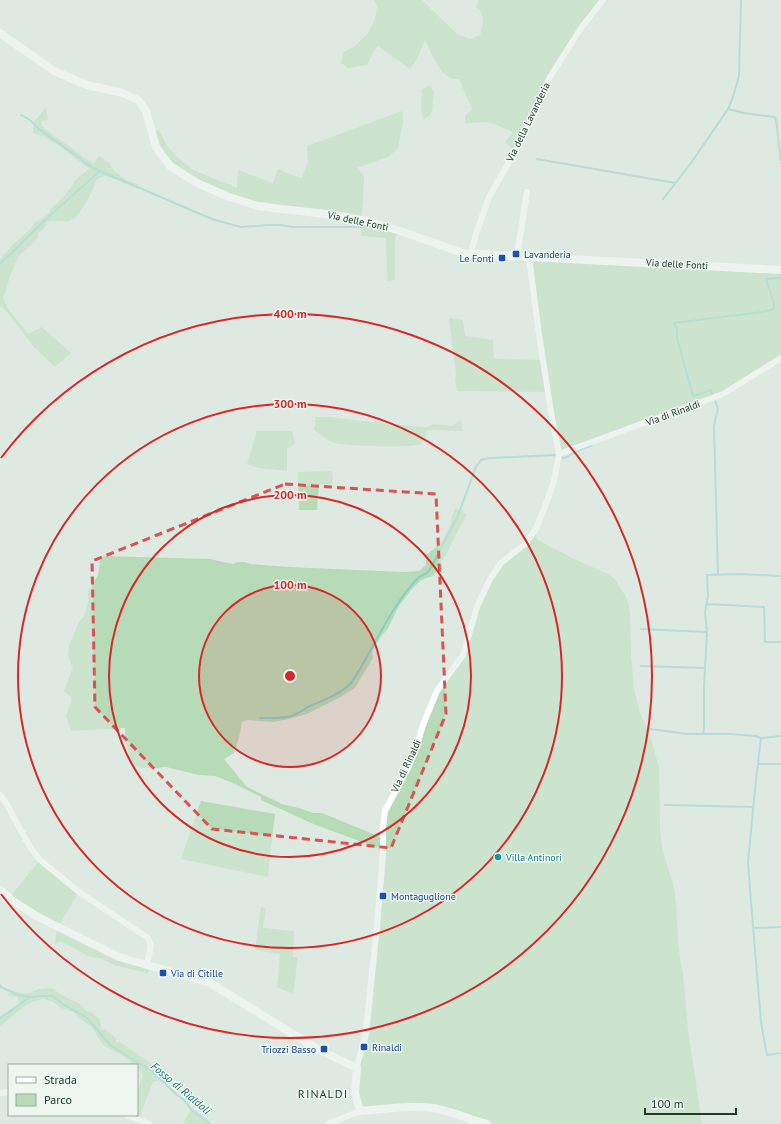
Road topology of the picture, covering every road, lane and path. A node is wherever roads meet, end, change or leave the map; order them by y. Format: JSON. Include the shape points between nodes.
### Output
{"nodes":[{"id":1,"x":603,"y":0,"type":"edge"},
{"id":2,"x":0,"y":33,"type":"edge"},
{"id":3,"x":527,"y":192,"type":"dead end"},
{"id":4,"x":471,"y":253,"type":"junction"},
{"id":5,"x":517,"y":256,"type":"junction"},
{"id":6,"x":529,"y":257,"type":"junction"},
{"id":7,"x":781,"y":270,"type":"edge"},
{"id":8,"x":781,"y":358,"type":"edge"},
{"id":9,"x":559,"y":454,"type":"junction"},
{"id":10,"x":0,"y":795,"type":"edge"},
{"id":11,"x":0,"y":890,"type":"edge"},
{"id":12,"x":147,"y":965,"type":"junction"},
{"id":13,"x":357,"y":1068,"type":"junction"},
{"id":14,"x":360,"y":1111,"type":"junction"},
{"id":15,"x":129,"y":1116,"type":"edge"},
{"id":16,"x":149,"y":1124,"type":"edge"},
{"id":17,"x":328,"y":1124,"type":"edge"},
{"id":18,"x":487,"y":1124,"type":"edge"}],
"edges":[{"from":1,"to":4,"type":"street","name":"Via della Lavanderia","via":[[581,28],[550,76],[521,141],[489,197]]},
{"from":2,"to":4,"type":"street","name":"Via delle Fonti","via":[[54,71],[87,85],[123,93],[138,100],[146,110],[156,146],[170,166],[197,183],[228,197],[258,206],[371,222],[463,253]]},
{"from":3,"to":5,"type":"street"},
{"from":4,"to":5,"type":"street","name":"Via delle Fonti"},
{"from":5,"to":6,"type":"street","name":"Via delle Fonti"},
{"from":6,"to":7,"type":"street","name":"Via delle Fonti"},
{"from":6,"to":9,"type":"street","name":"Via di Rinaldi"},
{"from":8,"to":9,"type":"street","name":"Via di Rinaldi","via":[[723,394]]},
{"from":9,"to":13,"type":"street","name":"Via di Rinaldi","via":[[554,481],[536,529],[524,545],[501,563],[490,579],[477,607],[463,655],[438,691],[408,768],[385,810],[377,927],[365,1038]]},
{"from":10,"to":12,"type":"street","via":[[38,858],[79,892],[148,938],[151,946]]},
{"from":11,"to":12,"type":"street","via":[[38,917],[119,957]]},
{"from":12,"to":13,"type":"street","via":[[210,983],[314,1047]]},
{"from":13,"to":14,"type":"street","name":"Via di Rinaldi","via":[[355,1093]]},
{"from":14,"to":17,"type":"street"},
{"from":14,"to":18,"type":"street","via":[[414,1106],[435,1109]]},
{"from":15,"to":16,"type":"street"}]}
